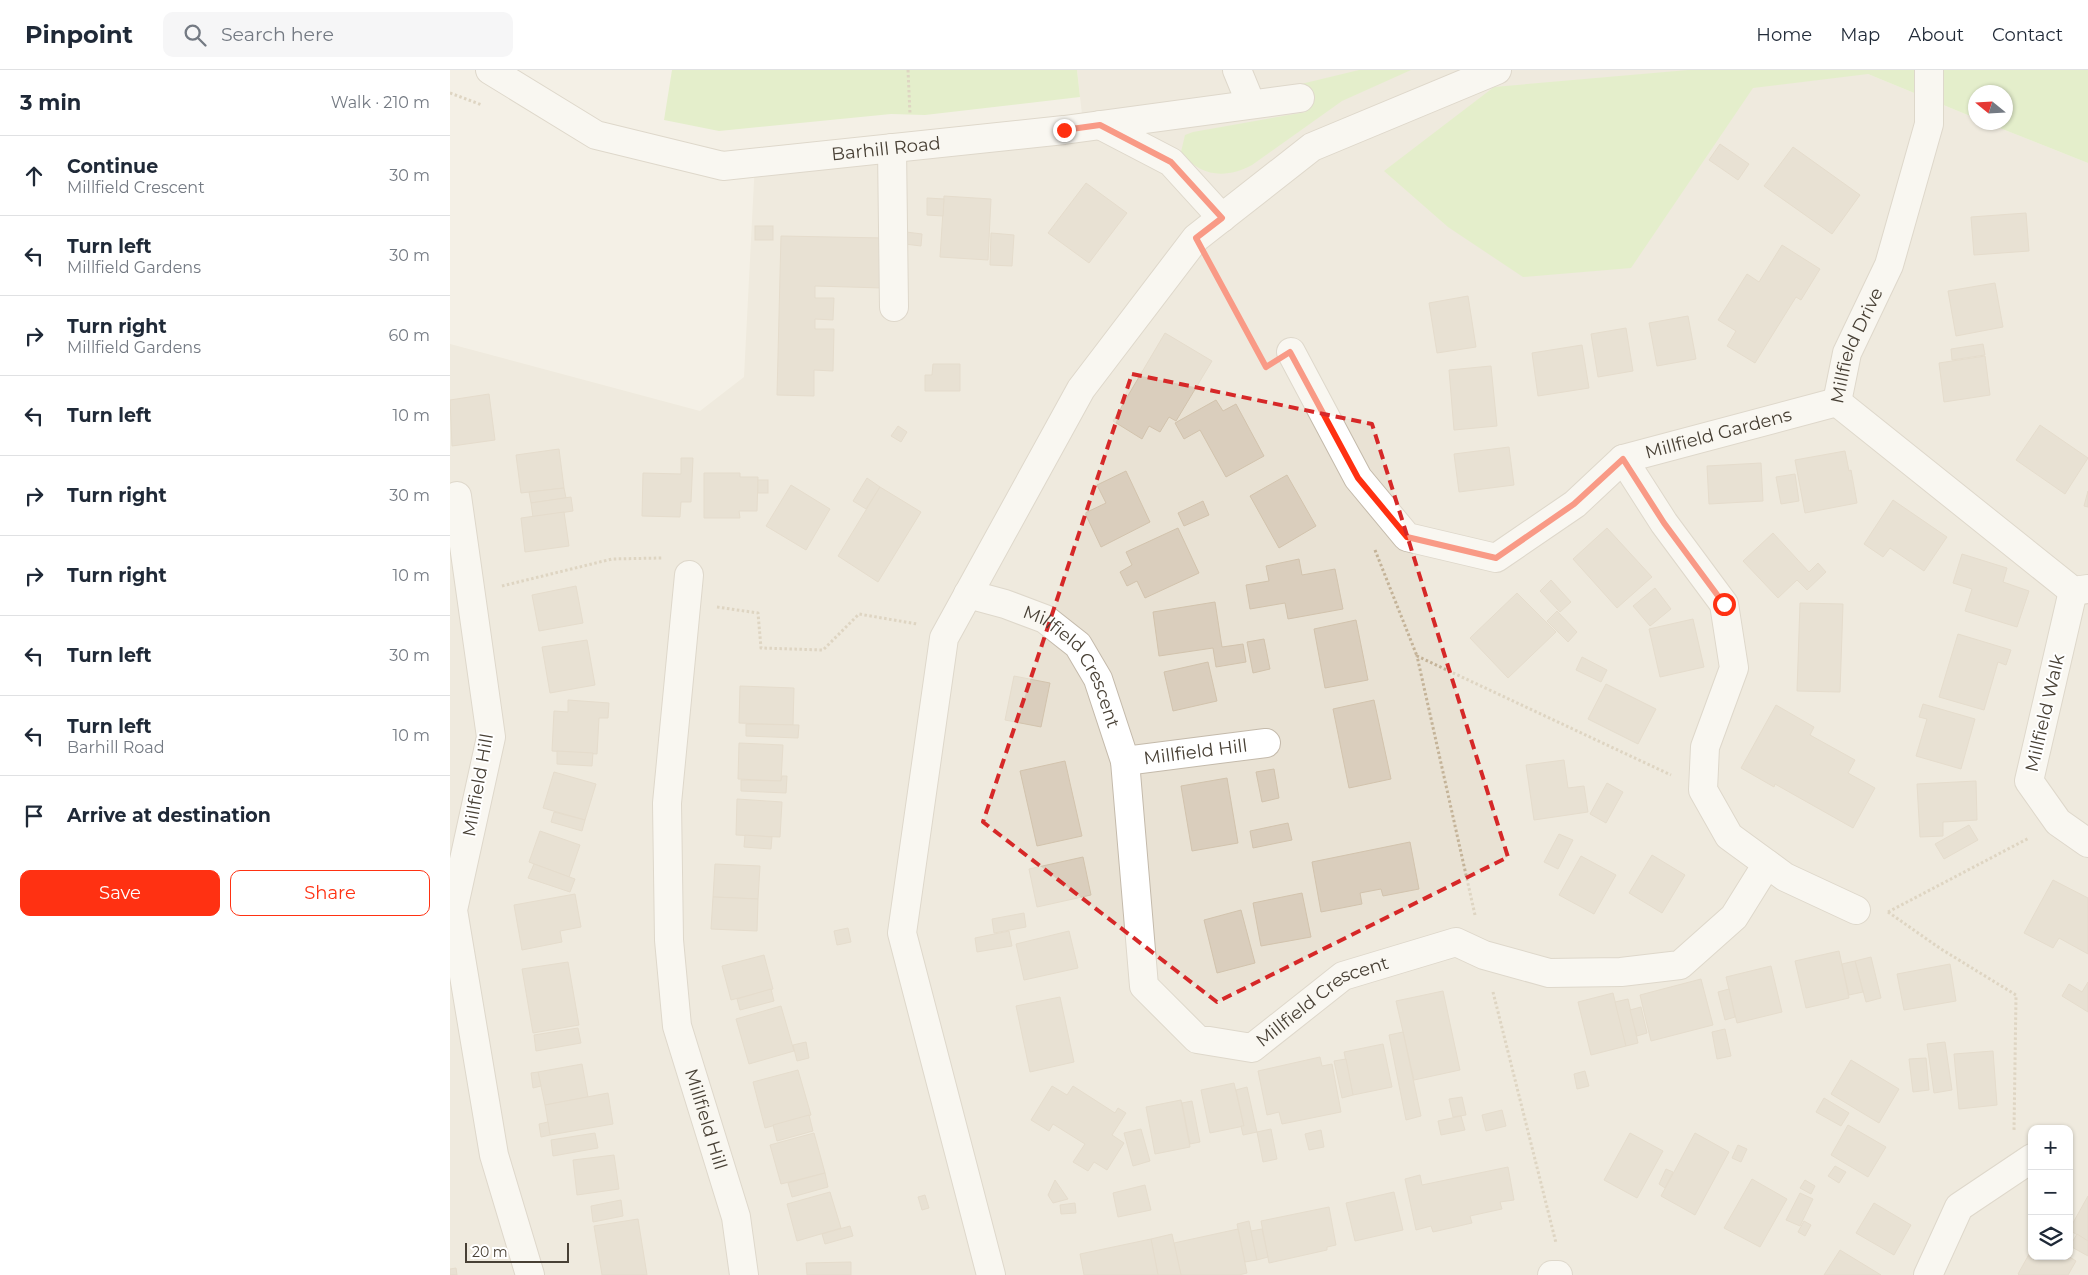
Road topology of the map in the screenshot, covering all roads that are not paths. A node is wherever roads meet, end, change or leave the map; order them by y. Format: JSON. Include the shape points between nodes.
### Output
{"nodes":[{"id":1,"x":490,"y":70,"type":"edge"},
{"id":2,"x":1237,"y":70,"type":"edge"},
{"id":3,"x":1497,"y":70,"type":"edge"},
{"id":4,"x":1930,"y":70,"type":"edge"},
{"id":5,"x":1300,"y":98,"type":"dead end"},
{"id":6,"x":1251,"y":104,"type":"junction"},
{"id":7,"x":1100,"y":125,"type":"junction"},
{"id":8,"x":902,"y":146,"type":"junction"},
{"id":9,"x":1222,"y":218,"type":"junction"},
{"id":10,"x":894,"y":307,"type":"dead end"},
{"id":11,"x":1290,"y":352,"type":"road end"},
{"id":12,"x":1837,"y":402,"type":"junction"},
{"id":13,"x":1623,"y":459,"type":"junction"},
{"id":14,"x":457,"y":496,"type":"dead end"},
{"id":15,"x":689,"y":574,"type":"dead end"},
{"id":16,"x":2080,"y":590,"type":"edge"},
{"id":17,"x":968,"y":594,"type":"junction"},
{"id":18,"x":1266,"y":743,"type":"dead end"},
{"id":19,"x":1125,"y":761,"type":"junction"},
{"id":20,"x":2088,"y":843,"type":"edge"},
{"id":21,"x":1767,"y":864,"type":"junction"},
{"id":22,"x":1868,"y":909,"type":"road end"},
{"id":23,"x":2022,"y":1165,"type":"edge"},
{"id":24,"x":530,"y":1275,"type":"edge"},
{"id":25,"x":744,"y":1275,"type":"edge"},
{"id":26,"x":991,"y":1275,"type":"edge"},
{"id":27,"x":1552,"y":1275,"type":"edge"},
{"id":28,"x":1558,"y":1275,"type":"edge"},
{"id":29,"x":1928,"y":1275,"type":"edge"}],
"edges":[{"from":1,"to":8,"type":"street","name":"Barhill Road","via":[[596,136],[723,166]]},
{"from":2,"to":6,"type":"street"},
{"from":3,"to":9,"type":"street","via":[[1312,147]]},
{"from":4,"to":12,"type":"street","name":"Millfield Drive","via":[[1929,124],[1889,265],[1848,353]]},
{"from":5,"to":6,"type":"street","name":"Barhill Road"},
{"from":6,"to":7,"type":"street","name":"Barhill Road"},
{"from":7,"to":8,"type":"street","name":"Barhill Road"},
{"from":7,"to":9,"type":"street","via":[[1171,162]]},
{"from":8,"to":10,"type":"street"},
{"from":9,"to":17,"type":"street","via":[[1196,238],[1081,388]]},
{"from":11,"to":13,"type":"street","name":"Millfield Gardens","via":[[1358,478],[1407,537],[1496,558],[1574,504]]},
{"from":12,"to":13,"type":"street","name":"Millfield Gardens"},
{"from":12,"to":16,"type":"street","name":"Millfield Drive"},
{"from":13,"to":21,"type":"street","via":[[1664,523],[1724,604],[1734,668],[1705,747],[1703,790],[1729,836]]},
{"from":14,"to":24,"type":"street","name":"Millfield Hill","via":[[491,737],[453,910],[494,1155]]},
{"from":15,"to":25,"type":"street","name":"Millfield Hill","via":[[667,803],[669,940],[677,1026],[736,1216]]},
{"from":16,"to":20,"type":"street","name":"Millfield Walk","via":[[2029,781],[2058,822]]},
{"from":17,"to":19,"type":"street","name":"Millfield Crescent","via":[[1045,619],[1078,645],[1098,679]]},
{"from":17,"to":26,"type":"street","via":[[944,638],[902,933]]},
{"from":18,"to":19,"type":"street","name":"Millfield Hill"},
{"from":19,"to":21,"type":"street","name":"Millfield Crescent","via":[[1144,986],[1197,1039],[1252,1048],[1343,976],[1456,942],[1484,955],[1549,972],[1621,972],[1680,965],[1734,917]]},
{"from":21,"to":22,"type":"street","via":[[1785,878]]},
{"from":23,"to":29,"type":"street","via":[[1959,1207]]},
{"from":27,"to":28,"type":"street"}]}
